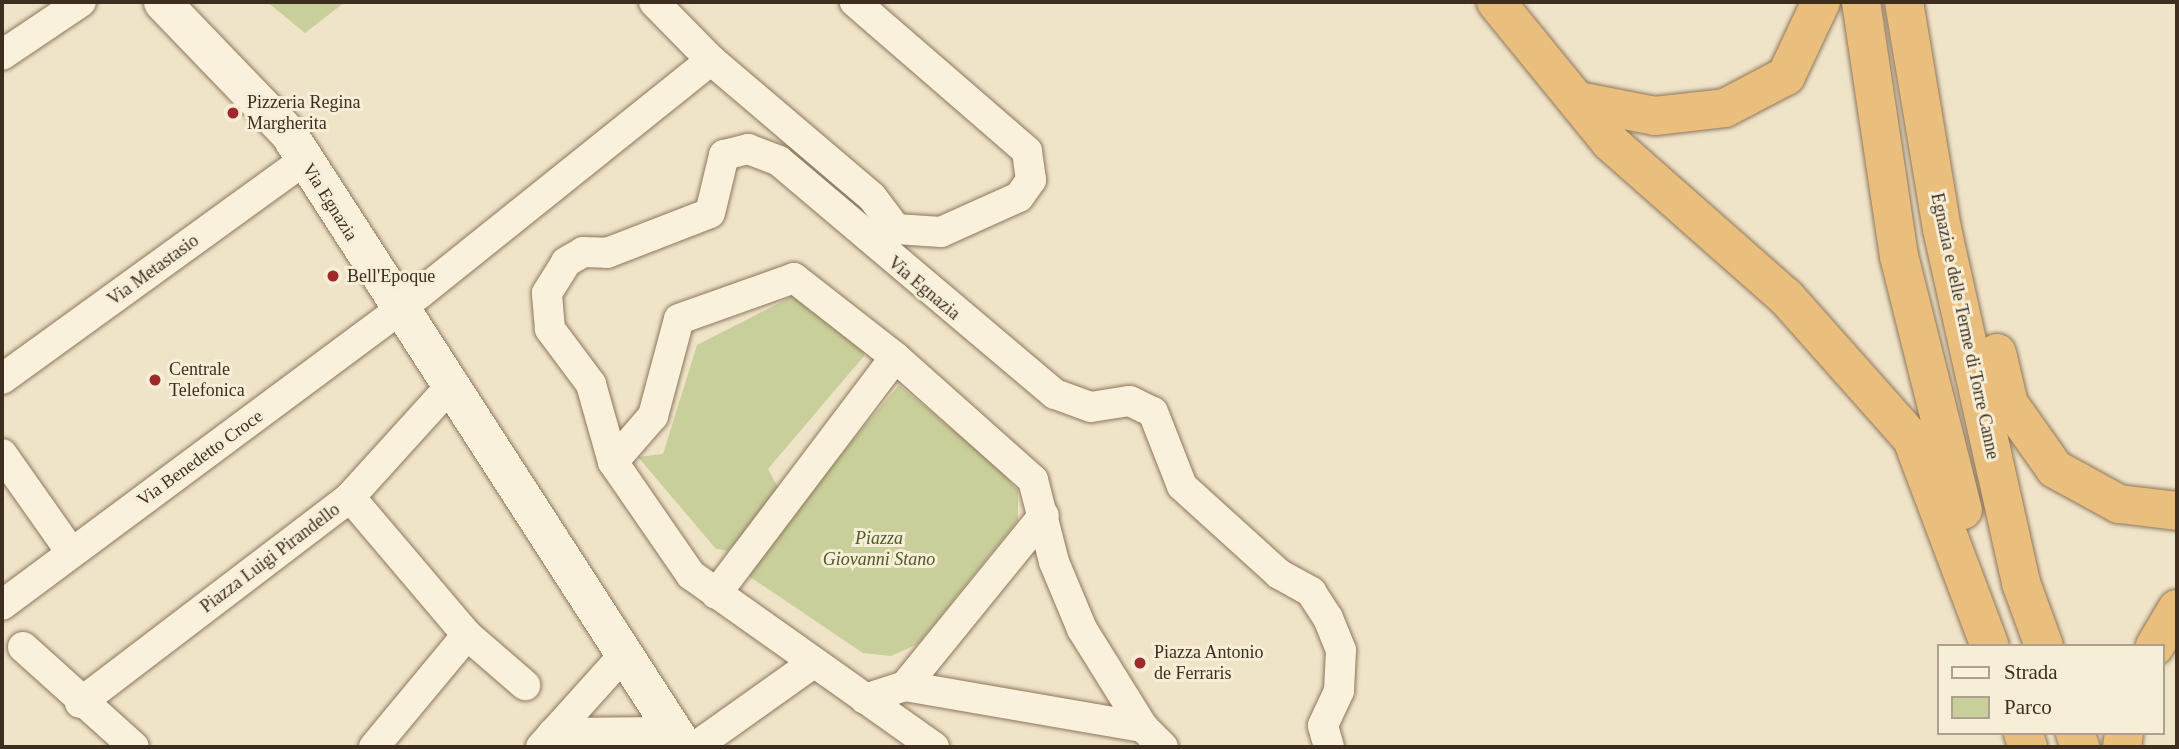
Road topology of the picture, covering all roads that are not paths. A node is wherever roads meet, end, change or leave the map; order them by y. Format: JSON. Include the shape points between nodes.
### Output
{"nodes":[{"id":1,"x":81,"y":2,"type":"edge"},
{"id":2,"x":162,"y":2,"type":"edge"},
{"id":3,"x":654,"y":2,"type":"edge"},
{"id":4,"x":855,"y":2,"type":"edge"},
{"id":5,"x":1496,"y":2,"type":"edge"},
{"id":6,"x":1821,"y":2,"type":"edge"},
{"id":7,"x":1861,"y":2,"type":"edge"},
{"id":8,"x":1904,"y":2,"type":"edge"},
{"id":9,"x":2,"y":55,"type":"edge"},
{"id":10,"x":1913,"y":56,"type":"junction"},
{"id":11,"x":711,"y":60,"type":"junction"},
{"id":12,"x":1578,"y":101,"type":"junction"},
{"id":13,"x":304,"y":160,"type":"junction"},
{"id":14,"x":398,"y":311,"type":"junction"},
{"id":15,"x":895,"y":357,"type":"junction"},
{"id":16,"x":2,"y":379,"type":"edge"},
{"id":17,"x":448,"y":389,"type":"junction"},
{"id":18,"x":2,"y":454,"type":"edge"},
{"id":19,"x":613,"y":462,"type":"junction"},
{"id":20,"x":350,"y":497,"type":"junction"},
{"id":21,"x":2177,"y":511,"type":"edge"},
{"id":22,"x":1044,"y":515,"type":"junction"},
{"id":23,"x":71,"y":552,"type":"junction"},
{"id":24,"x":716,"y":594,"type":"junction"},
{"id":25,"x":2,"y":605,"type":"edge"},
{"id":26,"x":2177,"y":609,"type":"edge"},
{"id":27,"x":467,"y":635,"type":"junction"},
{"id":28,"x":1989,"y":644,"type":"edge"},
{"id":29,"x":1999,"y":644,"type":"edge"},
{"id":30,"x":2043,"y":644,"type":"edge"},
{"id":31,"x":2156,"y":644,"type":"edge"},
{"id":32,"x":23,"y":647,"type":"dead end"},
{"id":33,"x":621,"y":658,"type":"junction"},
{"id":34,"x":813,"y":663,"type":"junction"},
{"id":35,"x":525,"y":685,"type":"dead end"},
{"id":36,"x":905,"y":686,"type":"junction"},
{"id":37,"x":865,"y":699,"type":"junction"},
{"id":38,"x":80,"y":704,"type":"junction"},
{"id":39,"x":1153,"y":737,"type":"edge"},
{"id":40,"x":547,"y":740,"type":"edge"},
{"id":41,"x":684,"y":742,"type":"edge"},
{"id":42,"x":134,"y":747,"type":"edge"},
{"id":43,"x":374,"y":747,"type":"edge"},
{"id":44,"x":934,"y":747,"type":"edge"},
{"id":45,"x":1329,"y":747,"type":"edge"}],
"edges":[{"from":1,"to":9,"type":"street"},
{"from":2,"to":13,"type":"street","name":"Via Egnazia","via":[[288,133]]},
{"from":3,"to":11,"type":"street"},
{"from":4,"to":11,"type":"street","via":[[1027,151],[1031,180],[1019,197],[941,232],[896,229],[872,197]]},
{"from":5,"to":12,"type":"highway"},
{"from":6,"to":12,"type":"highway","via":[[1786,76],[1724,108],[1655,117]]},
{"from":7,"to":29,"type":"highway","via":[[1899,256]]},
{"from":8,"to":10,"type":"highway","name":"Egnazia e delle Terme di Torre Canne"},
{"from":10,"to":21,"type":"highway","via":[[1936,87],[2009,404],[2055,469],[2119,504]]},
{"from":10,"to":30,"type":"highway","name":"Egnazia e delle Terme di Torre Canne","via":[[1942,229],[2021,583]]},
{"from":11,"to":14,"type":"street","name":"Via Benedetto Croce"},
{"from":12,"to":28,"type":"highway","via":[[1609,142],[1786,297],[1912,439]]},
{"from":13,"to":14,"type":"street","name":"Via Egnazia"},
{"from":13,"to":16,"type":"street","name":"Via Metastasio"},
{"from":14,"to":17,"type":"street","name":"Via Egnazia"},
{"from":14,"to":23,"type":"street","name":"Via Benedetto Croce"},
{"from":15,"to":19,"type":"street","via":[[794,278],[679,319],[653,416]]},
{"from":15,"to":22,"type":"street","via":[[1033,480]]},
{"from":15,"to":24,"type":"street"},
{"from":17,"to":20,"type":"street"},
{"from":17,"to":33,"type":"street","name":"Via Egnazia"},
{"from":18,"to":23,"type":"street"},
{"from":19,"to":24,"type":"street","via":[[691,575]]},
{"from":19,"to":45,"type":"street","name":"Via Egnazia","via":[[591,384],[550,329],[547,293],[566,262],[583,252],[607,253],[710,213],[724,155],[758,153],[779,161],[1055,394],[1091,407],[1130,401],[1153,412],[1182,485],[1279,573],[1311,592],[1328,618],[1341,650],[1339,691],[1323,726]]},
{"from":20,"to":27,"type":"street","name":"Piazza Luigi Pirandello"},
{"from":20,"to":38,"type":"street","name":"Piazza Luigi Pirandello"},
{"from":22,"to":36,"type":"street"},
{"from":22,"to":39,"type":"street","via":[[1063,586]]},
{"from":23,"to":25,"type":"street","name":"Via Benedetto Croce"},
{"from":24,"to":34,"type":"street"},
{"from":26,"to":31,"type":"highway"},
{"from":27,"to":35,"type":"street","name":"Piazza Luigi Pirandello"},
{"from":27,"to":43,"type":"street"},
{"from":32,"to":38,"type":"street"},
{"from":33,"to":40,"type":"street"},
{"from":33,"to":41,"type":"street","name":"Via Egnazia"},
{"from":34,"to":37,"type":"street"},
{"from":34,"to":41,"type":"street"},
{"from":36,"to":37,"type":"street"},
{"from":36,"to":39,"type":"street","via":[[1048,710]]},
{"from":37,"to":44,"type":"street"},
{"from":38,"to":42,"type":"street"},
{"from":40,"to":41,"type":"street"}]}
